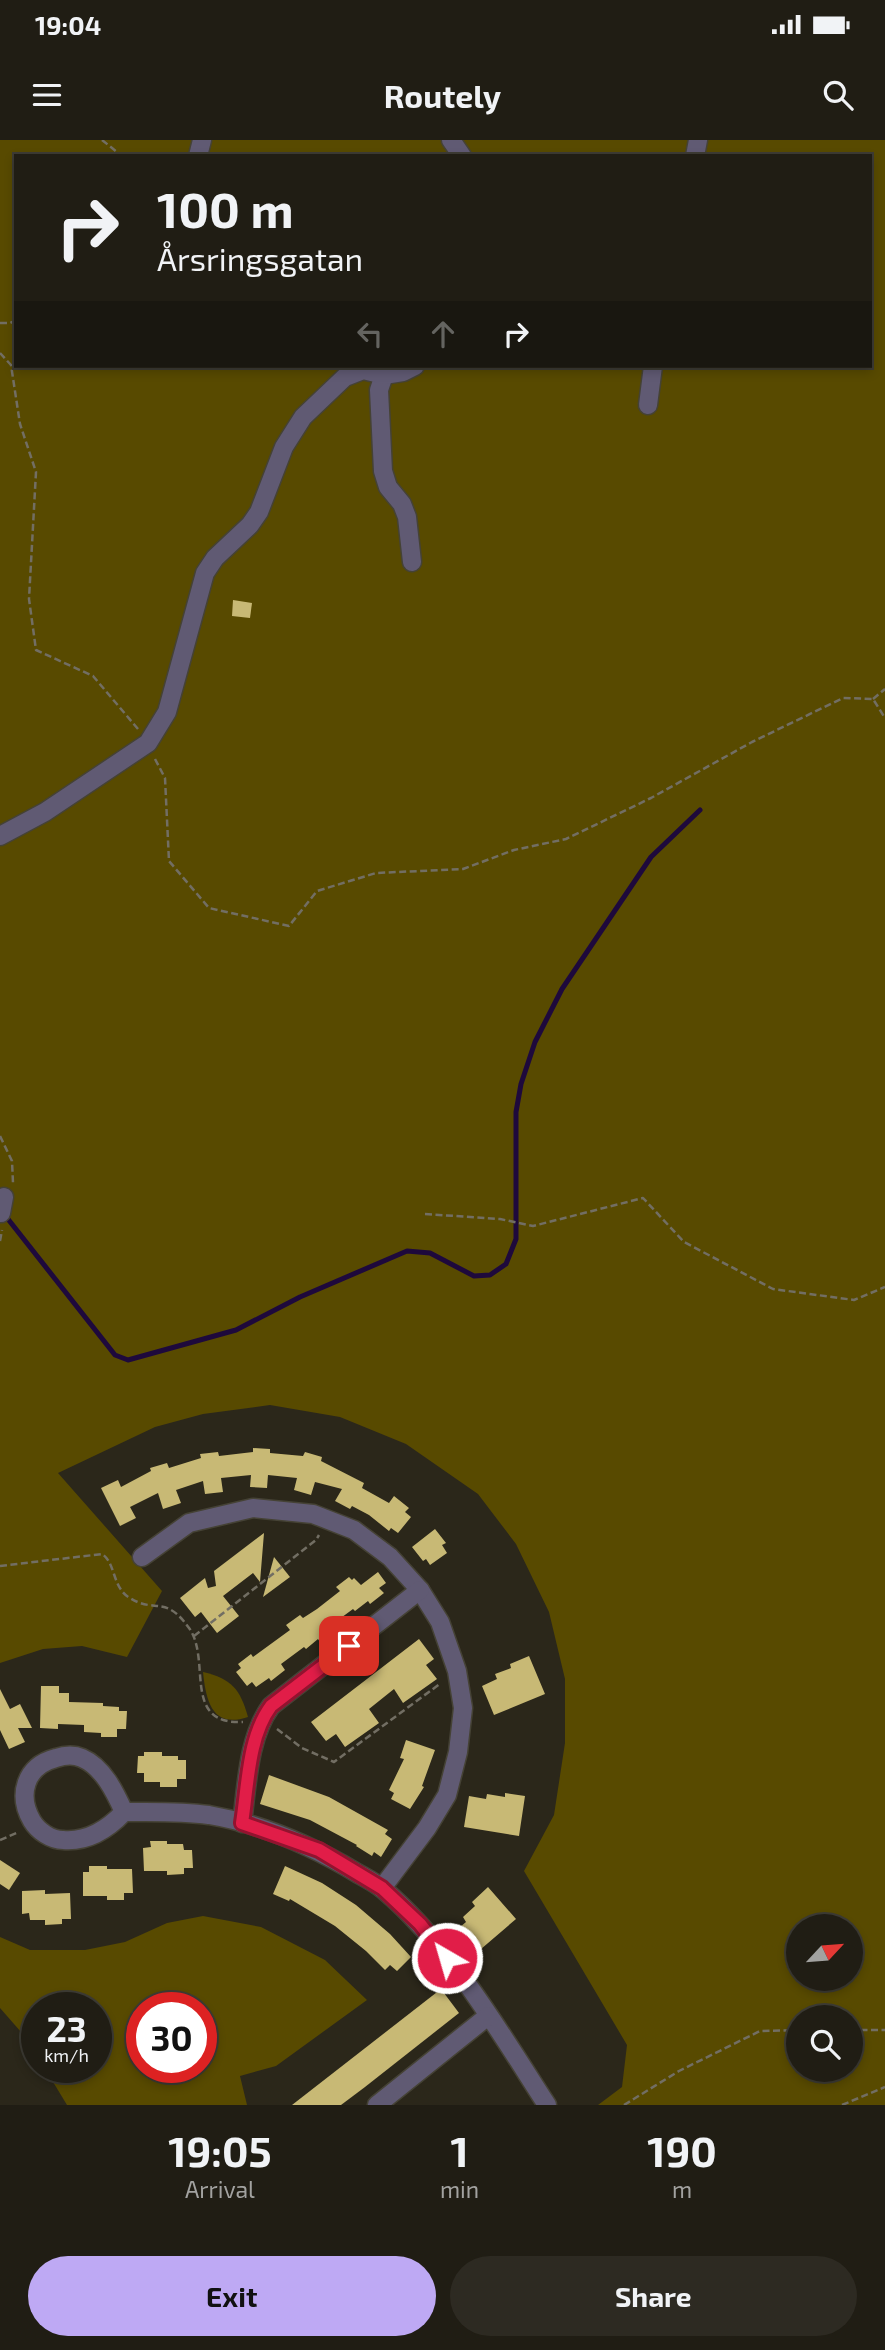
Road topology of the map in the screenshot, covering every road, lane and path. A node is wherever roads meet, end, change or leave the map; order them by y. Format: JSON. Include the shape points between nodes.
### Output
{"nodes":[{"id":1,"x":102,"y":140,"type":"edge"},
{"id":2,"x":120,"y":154,"type":"edge"},
{"id":3,"x":0,"y":354,"type":"edge"},
{"id":4,"x":359,"y":368,"type":"edge"},
{"id":5,"x":411,"y":368,"type":"edge"},
{"id":6,"x":653,"y":368,"type":"edge"},
{"id":7,"x":384,"y":375,"type":"junction"},
{"id":8,"x":648,"y":405,"type":"dead end"},
{"id":9,"x":412,"y":562,"type":"dead end"},
{"id":10,"x":885,"y":689,"type":"edge"},
{"id":11,"x":873,"y":699,"type":"junction"},
{"id":12,"x":885,"y":718,"type":"edge"},
{"id":13,"x":148,"y":743,"type":"junction"},
{"id":14,"x":0,"y":836,"type":"edge"},
{"id":15,"x":425,"y":1214,"type":"dead end"},
{"id":16,"x":885,"y":1287,"type":"edge"},
{"id":17,"x":324,"y":1519,"type":"junction"},
{"id":18,"x":142,"y":1557,"type":"dead end"},
{"id":19,"x":0,"y":1566,"type":"edge"},
{"id":20,"x":420,"y":1590,"type":"junction"},
{"id":21,"x":194,"y":1636,"type":"junction"},
{"id":22,"x":457,"y":1671,"type":"junction"},
{"id":23,"x":263,"y":1717,"type":"junction"},
{"id":24,"x":124,"y":1812,"type":"junction"},
{"id":25,"x":242,"y":1823,"type":"junction"},
{"id":26,"x":382,"y":1888,"type":"junction"},
{"id":27,"x":488,"y":2016,"type":"junction"},
{"id":28,"x":786,"y":2030,"type":"edge"},
{"id":29,"x":863,"y":2030,"type":"edge"},
{"id":30,"x":885,"y":2030,"type":"edge"},
{"id":31,"x":885,"y":2087,"type":"edge"},
{"id":32,"x":377,"y":2105,"type":"edge"},
{"id":33,"x":547,"y":2105,"type":"edge"},
{"id":34,"x":625,"y":2105,"type":"edge"},
{"id":35,"x":842,"y":2105,"type":"edge"}],
"edges":[{"from":1,"to":2,"type":"path"},
{"from":3,"to":13,"type":"path","via":[[11,365],[20,424],[36,472],[29,599],[36,650],[93,676]]},
{"from":4,"to":7,"type":"street"},
{"from":4,"to":13,"type":"street","via":[[303,417],[284,447],[259,512],[205,573],[167,712]]},
{"from":5,"to":7,"type":"street"},
{"from":6,"to":8,"type":"street"},
{"from":7,"to":9,"type":"street","via":[[379,390],[383,471],[407,517]]},
{"from":10,"to":11,"type":"path"},
{"from":11,"to":12,"type":"path"},
{"from":11,"to":13,"type":"path","via":[[843,698],[566,839],[514,850],[463,869],[376,873],[317,891],[289,926],[209,908],[169,861],[165,778]]},
{"from":13,"to":14,"type":"street","via":[[45,812]]},
{"from":15,"to":16,"type":"path","via":[[533,1226],[643,1198],[684,1242],[773,1289],[854,1300]]},
{"from":17,"to":18,"type":"street","via":[[253,1508],[189,1523]]},
{"from":17,"to":20,"type":"street","via":[[354,1530],[390,1557]]},
{"from":17,"to":21,"type":"path","via":[[317,1540]]},
{"from":19,"to":21,"type":"path","via":[[102,1555],[109,1559],[114,1578],[130,1599],[169,1606]]},
{"from":20,"to":22,"type":"street","via":[[440,1622]]},
{"from":20,"to":23,"type":"street","via":[[271,1706]]},
{"from":21,"to":23,"type":"path","via":[[201,1690],[213,1714],[227,1722]]},
{"from":22,"to":23,"type":"path","via":[[334,1762],[302,1748]]},
{"from":22,"to":26,"type":"street","via":[[463,1708],[447,1795]]},
{"from":23,"to":25,"type":"street"},
{"from":24,"to":24,"type":"street","via":[[93,1835],[59,1840],[34,1825],[25,1808],[24,1789],[41,1762],[72,1755],[101,1772]]},
{"from":24,"to":25,"type":"street","via":[[209,1815]]},
{"from":25,"to":26,"type":"street","via":[[319,1850]]},
{"from":26,"to":27,"type":"street","via":[[420,1924]]},
{"from":27,"to":32,"type":"street"},
{"from":27,"to":33,"type":"street"},
{"from":28,"to":34,"type":"path","via":[[760,2031],[679,2071]]},
{"from":29,"to":30,"type":"path"},
{"from":31,"to":35,"type":"path"}]}
